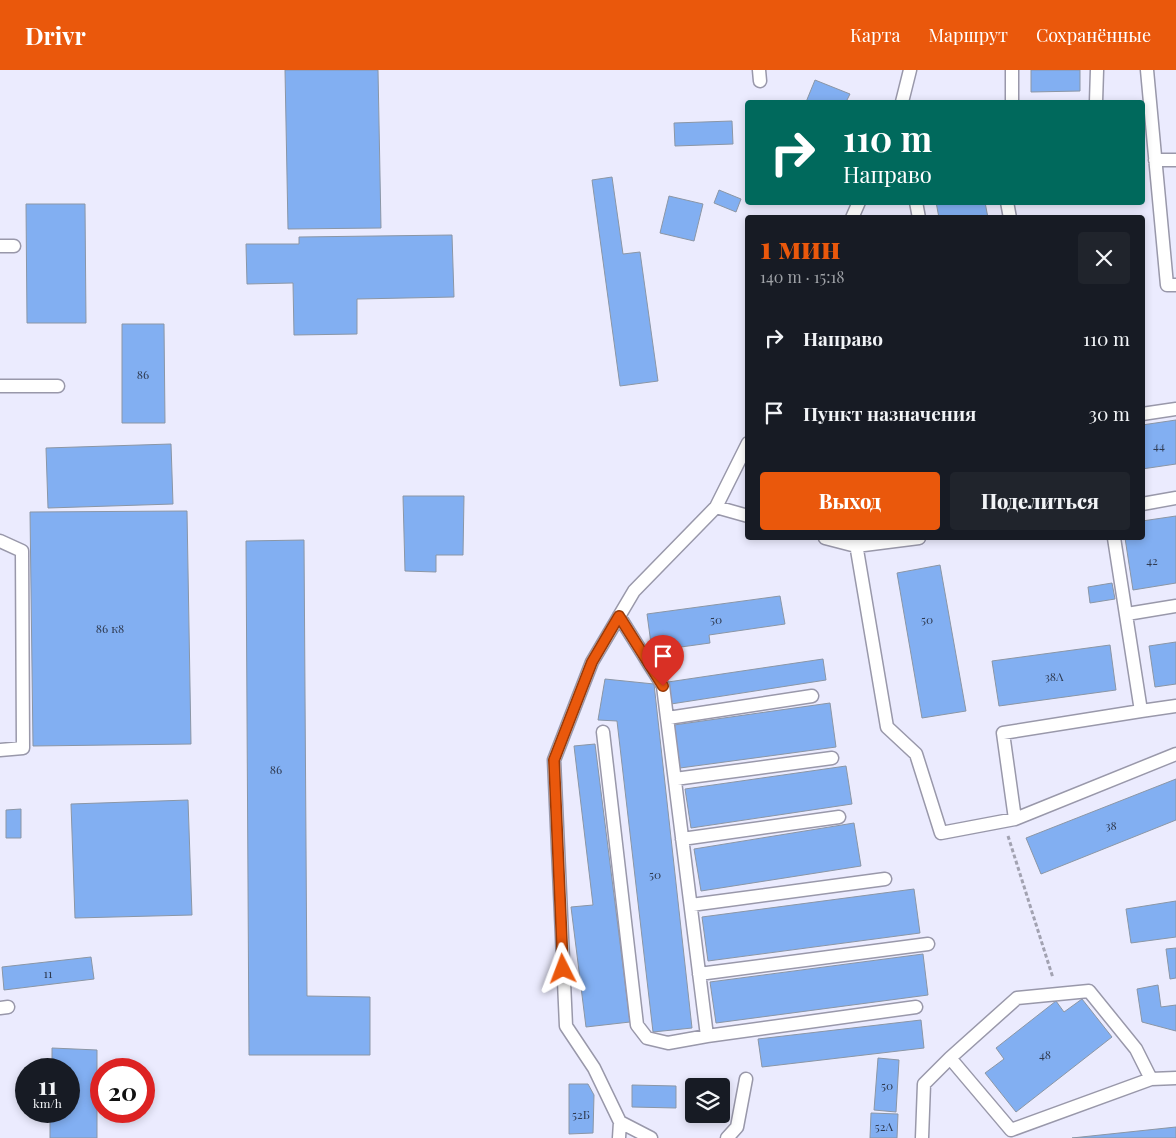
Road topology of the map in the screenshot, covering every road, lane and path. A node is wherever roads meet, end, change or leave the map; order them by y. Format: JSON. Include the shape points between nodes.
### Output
{"nodes":[{"id":1,"x":910,"y":70,"type":"edge"},
{"id":2,"x":918,"y":70,"type":"edge"},
{"id":3,"x":1012,"y":70,"type":"edge"},
{"id":4,"x":1096,"y":70,"type":"edge"},
{"id":5,"x":1147,"y":70,"type":"edge"},
{"id":6,"x":902,"y":100,"type":"edge"},
{"id":7,"x":1012,"y":100,"type":"edge"},
{"id":8,"x":1096,"y":100,"type":"edge"},
{"id":9,"x":1155,"y":160,"type":"junction"},
{"id":10,"x":1176,"y":160,"type":"edge"},
{"id":11,"x":0,"y":246,"type":"edge"},
{"id":12,"x":14,"y":246,"type":"dead end"},
{"id":13,"x":1176,"y":285,"type":"edge"},
{"id":14,"x":0,"y":386,"type":"edge"},
{"id":15,"x":58,"y":386,"type":"dead end"},
{"id":16,"x":1176,"y":408,"type":"edge"},
{"id":17,"x":1145,"y":413,"type":"edge"},
{"id":18,"x":745,"y":449,"type":"edge"},
{"id":19,"x":1176,"y":498,"type":"edge"},
{"id":20,"x":1145,"y":503,"type":"edge"},
{"id":21,"x":716,"y":506,"type":"junction"},
{"id":22,"x":745,"y":515,"type":"edge"},
{"id":23,"x":840,"y":540,"type":"edge"},
{"id":24,"x":888,"y":540,"type":"edge"},
{"id":25,"x":1114,"y":540,"type":"edge"},
{"id":26,"x":0,"y":541,"type":"edge"},
{"id":27,"x":856,"y":542,"type":"edge"},
{"id":28,"x":1176,"y":606,"type":"edge"},
{"id":29,"x":1127,"y":614,"type":"junction"},
{"id":30,"x":619,"y":616,"type":"junction"},
{"id":31,"x":812,"y":696,"type":"dead end"},
{"id":32,"x":1176,"y":706,"type":"edge"},
{"id":33,"x":1141,"y":711,"type":"junction"},
{"id":34,"x":668,"y":718,"type":"junction"},
{"id":35,"x":603,"y":732,"type":"dead end"},
{"id":36,"x":0,"y":750,"type":"edge"},
{"id":37,"x":1176,"y":754,"type":"edge"},
{"id":38,"x":832,"y":758,"type":"dead end"},
{"id":39,"x":675,"y":779,"type":"junction"},
{"id":40,"x":839,"y":817,"type":"dead end"},
{"id":41,"x":1009,"y":820,"type":"junction"},
{"id":42,"x":682,"y":840,"type":"junction"},
{"id":43,"x":885,"y":879,"type":"dead end"},
{"id":44,"x":691,"y":905,"type":"junction"},
{"id":45,"x":928,"y":944,"type":"dead end"},
{"id":46,"x":699,"y":974,"type":"junction"},
{"id":47,"x":1059,"y":994,"type":"junction"},
{"id":48,"x":916,"y":1008,"type":"dead end"},
{"id":49,"x":707,"y":1036,"type":"junction"},
{"id":50,"x":950,"y":1058,"type":"junction"},
{"id":51,"x":1176,"y":1078,"type":"edge"},
{"id":52,"x":746,"y":1079,"type":"dead end"},
{"id":53,"x":1151,"y":1079,"type":"junction"},
{"id":54,"x":620,"y":1122,"type":"junction"},
{"id":55,"x":619,"y":1138,"type":"edge"},
{"id":56,"x":651,"y":1138,"type":"edge"},
{"id":57,"x":727,"y":1138,"type":"edge"},
{"id":58,"x":922,"y":1138,"type":"edge"}],
"edges":[{"from":1,"to":2,"type":"lane"},
{"from":1,"to":6,"type":"lane"},
{"from":3,"to":7,"type":"lane"},
{"from":4,"to":8,"type":"lane"},
{"from":5,"to":9,"type":"lane"},
{"from":9,"to":10,"type":"lane"},
{"from":9,"to":13,"type":"lane","via":[[1167,285]]},
{"from":11,"to":12,"type":"lane"},
{"from":14,"to":15,"type":"lane"},
{"from":16,"to":17,"type":"lane"},
{"from":18,"to":21,"type":"lane"},
{"from":19,"to":20,"type":"lane"},
{"from":21,"to":22,"type":"lane"},
{"from":21,"to":30,"type":"lane","via":[[634,591]]},
{"from":23,"to":27,"type":"lane"},
{"from":24,"to":27,"type":"lane"},
{"from":25,"to":29,"type":"lane"},
{"from":26,"to":36,"type":"lane","via":[[22,551],[23,748]]},
{"from":27,"to":41,"type":"lane","via":[[888,727],[916,754],[941,833]]},
{"from":28,"to":29,"type":"lane"},
{"from":29,"to":33,"type":"lane"},
{"from":30,"to":34,"type":"lane","via":[[663,686]]},
{"from":30,"to":54,"type":"lane","via":[[592,662],[554,760],[566,1026],[594,1068]]},
{"from":31,"to":34,"type":"lane"},
{"from":32,"to":33,"type":"lane"},
{"from":33,"to":41,"type":"lane","via":[[1003,733]]},
{"from":34,"to":39,"type":"lane"},
{"from":35,"to":49,"type":"lane","via":[[637,1025],[647,1038],[668,1043]]},
{"from":37,"to":41,"type":"lane"},
{"from":38,"to":39,"type":"lane"},
{"from":39,"to":42,"type":"lane"},
{"from":40,"to":42,"type":"lane"},
{"from":41,"to":47,"type":"path"},
{"from":42,"to":44,"type":"lane"},
{"from":43,"to":44,"type":"lane"},
{"from":44,"to":46,"type":"lane"},
{"from":45,"to":46,"type":"lane"},
{"from":46,"to":49,"type":"lane"},
{"from":47,"to":50,"type":"lane","via":[[1017,998]]},
{"from":47,"to":53,"type":"lane","via":[[1089,991],[1136,1049]]},
{"from":48,"to":49,"type":"lane"},
{"from":50,"to":53,"type":"lane","via":[[1011,1130]]},
{"from":50,"to":58,"type":"lane","via":[[924,1084]]},
{"from":51,"to":53,"type":"lane"},
{"from":52,"to":57,"type":"lane","via":[[737,1127]]},
{"from":54,"to":55,"type":"lane"},
{"from":54,"to":56,"type":"lane"}]}
